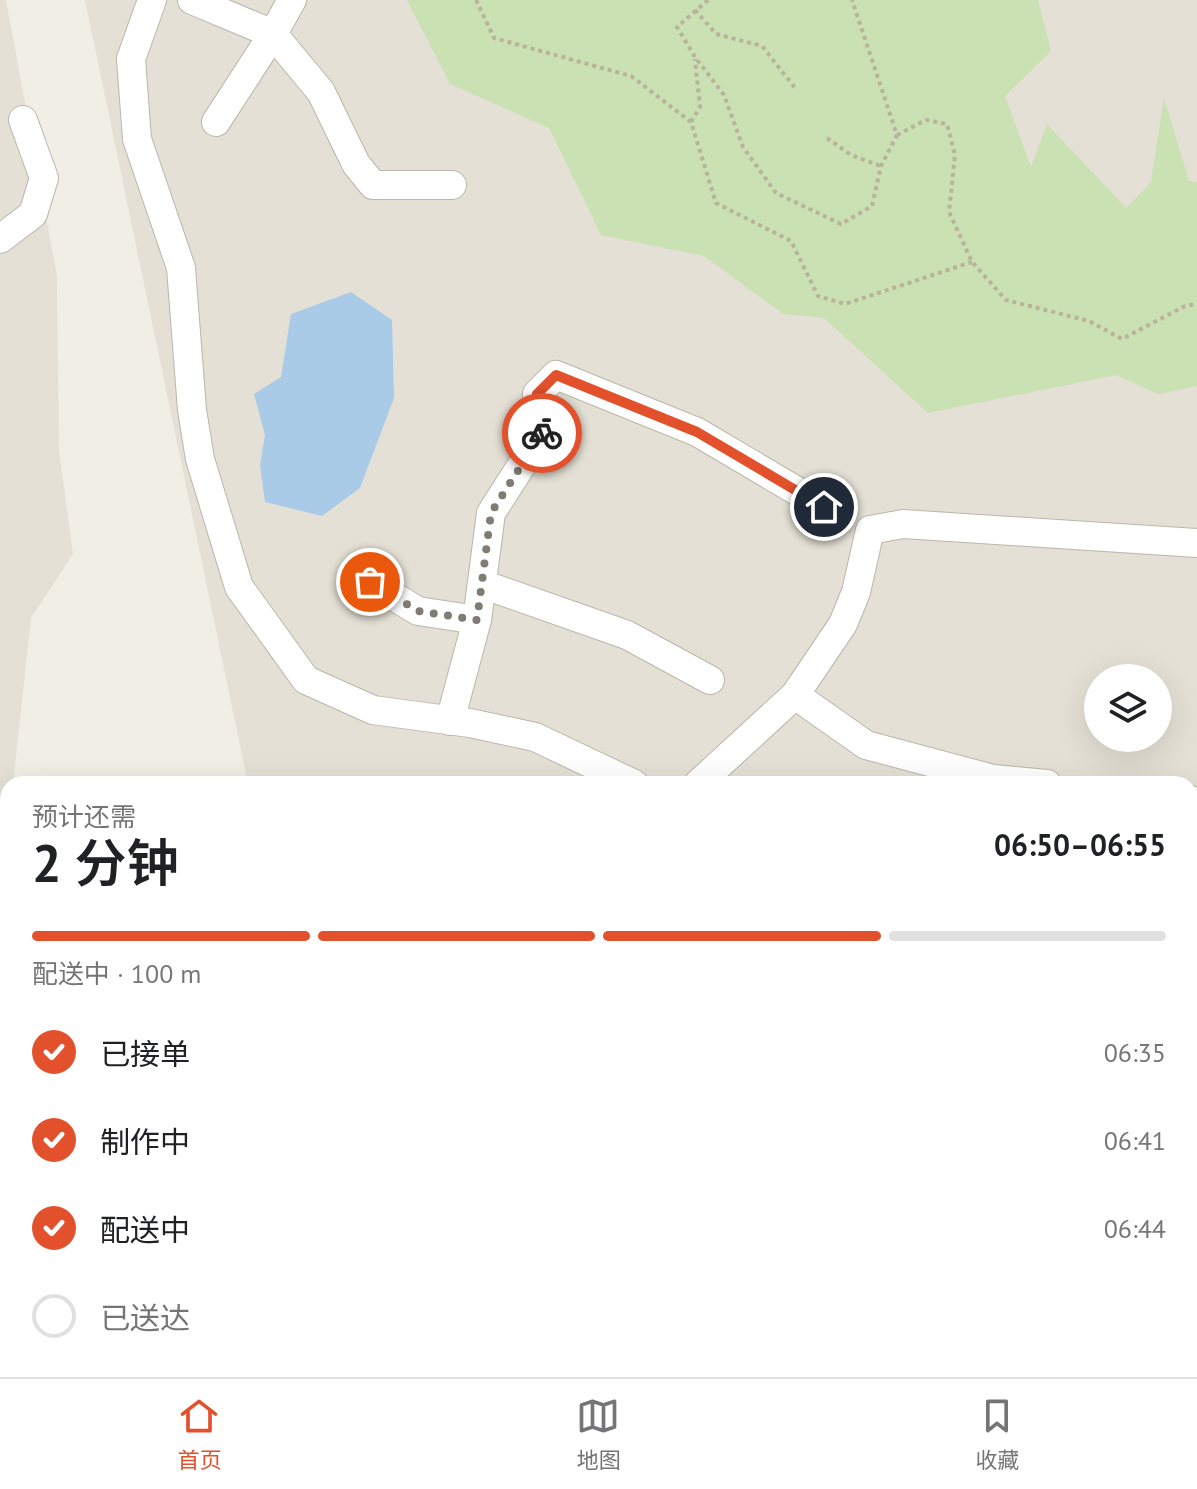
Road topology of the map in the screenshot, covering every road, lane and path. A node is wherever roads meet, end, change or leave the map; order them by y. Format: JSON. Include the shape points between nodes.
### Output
{"nodes":[{"id":1,"x":152,"y":0,"type":"edge"},
{"id":2,"x":192,"y":0,"type":"edge"},
{"id":3,"x":292,"y":0,"type":"edge"},
{"id":4,"x":476,"y":0,"type":"edge"},
{"id":5,"x":708,"y":0,"type":"edge"},
{"id":6,"x":852,"y":0,"type":"edge"},
{"id":7,"x":695,"y":10,"type":"junction"},
{"id":8,"x":273,"y":34,"type":"junction"},
{"id":9,"x":695,"y":57,"type":"junction"},
{"id":10,"x":795,"y":88,"type":"dead end"},
{"id":11,"x":23,"y":120,"type":"dead end"},
{"id":12,"x":216,"y":122,"type":"dead end"},
{"id":13,"x":691,"y":122,"type":"junction"},
{"id":14,"x":897,"y":135,"type":"junction"},
{"id":15,"x":827,"y":138,"type":"dead end"},
{"id":16,"x":881,"y":166,"type":"junction"},
{"id":17,"x":452,"y":185,"type":"dead end"},
{"id":18,"x":0,"y":239,"type":"edge"},
{"id":19,"x":972,"y":262,"type":"junction"},
{"id":20,"x":1197,"y":304,"type":"edge"},
{"id":21,"x":824,"y":507,"type":"dead end"},
{"id":22,"x":1197,"y":543,"type":"edge"},
{"id":23,"x":370,"y":582,"type":"dead end"},
{"id":24,"x":482,"y":584,"type":"junction"},
{"id":25,"x":477,"y":620,"type":"junction"},
{"id":26,"x":710,"y":680,"type":"dead end"},
{"id":27,"x":795,"y":695,"type":"junction"},
{"id":28,"x":450,"y":721,"type":"junction"},
{"id":29,"x":617,"y":776,"type":"edge"},
{"id":30,"x":707,"y":776,"type":"edge"},
{"id":31,"x":982,"y":776,"type":"edge"}],
"edges":[{"from":1,"to":28,"type":"street","via":[[131,59],[137,139],[181,268],[200,459],[239,587],[306,680],[373,710]]},
{"from":2,"to":8,"type":"street"},
{"from":3,"to":8,"type":"street"},
{"from":4,"to":13,"type":"path","via":[[494,38],[631,76]]},
{"from":5,"to":7,"type":"path"},
{"from":6,"to":14,"type":"path"},
{"from":7,"to":9,"type":"path","via":[[677,27]]},
{"from":7,"to":10,"type":"path","via":[[716,34],[762,46]]},
{"from":8,"to":12,"type":"street"},
{"from":8,"to":17,"type":"street","via":[[321,92],[356,164],[373,185]]},
{"from":9,"to":13,"type":"path","via":[[700,107]]},
{"from":9,"to":16,"type":"path","via":[[724,95],[743,147],[776,193],[841,224],[872,206]]},
{"from":11,"to":18,"type":"street","via":[[44,178],[33,214]]},
{"from":13,"to":19,"type":"path","via":[[716,203],[791,241],[818,296],[845,304]]},
{"from":14,"to":16,"type":"path"},
{"from":14,"to":19,"type":"path","via":[[926,120],[947,124],[955,155],[949,212]]},
{"from":15,"to":16,"type":"path","via":[[851,155]]},
{"from":19,"to":20,"type":"path","via":[[1006,300],[1089,321],[1122,339]]},
{"from":21,"to":24,"type":"street","via":[[697,432],[556,375],[537,394],[543,432],[491,513]]},
{"from":22,"to":27,"type":"street","via":[[903,524],[870,530],[843,624]]},
{"from":23,"to":25,"type":"street","via":[[418,611]]},
{"from":24,"to":25,"type":"street"},
{"from":24,"to":26,"type":"street","via":[[627,635]]},
{"from":25,"to":28,"type":"street"},
{"from":27,"to":30,"type":"street"},
{"from":27,"to":31,"type":"street","via":[[866,745]]},
{"from":28,"to":29,"type":"street","via":[[535,737]]}]}
